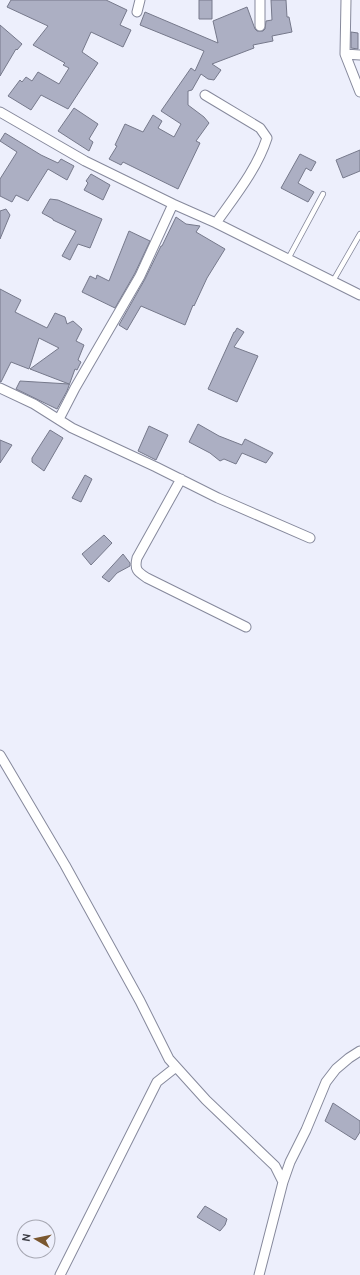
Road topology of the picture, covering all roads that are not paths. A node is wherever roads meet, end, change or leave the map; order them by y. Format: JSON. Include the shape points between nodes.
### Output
{"nodes":[{"id":1,"x":140,"y":0,"type":"edge"},
{"id":2,"x":260,"y":0,"type":"edge"},
{"id":3,"x":346,"y":0,"type":"edge"},
{"id":4,"x":137,"y":12,"type":"dead end"},
{"id":5,"x":260,"y":26,"type":"dead end"},
{"id":6,"x":345,"y":54,"type":"junction"},
{"id":7,"x":360,"y":55,"type":"edge"},
{"id":8,"x":360,"y":92,"type":"edge"},
{"id":9,"x":205,"y":95,"type":"dead end"},
{"id":10,"x":0,"y":112,"type":"edge"},
{"id":11,"x":323,"y":194,"type":"dead end"},
{"id":12,"x":173,"y":204,"type":"junction"},
{"id":13,"x":216,"y":223,"type":"junction"},
{"id":14,"x":360,"y":234,"type":"edge"},
{"id":15,"x":288,"y":259,"type":"junction"},
{"id":16,"x":333,"y":281,"type":"junction"},
{"id":17,"x":360,"y":295,"type":"edge"},
{"id":18,"x":0,"y":388,"type":"edge"},
{"id":19,"x":59,"y":419,"type":"junction"},
{"id":20,"x":181,"y":480,"type":"junction"},
{"id":21,"x":310,"y":538,"type":"dead end"},
{"id":22,"x":246,"y":627,"type":"dead end"},
{"id":23,"x":0,"y":755,"type":"edge"},
{"id":24,"x":360,"y":1052,"type":"edge"},
{"id":25,"x":176,"y":1067,"type":"junction"},
{"id":26,"x":283,"y":1182,"type":"junction"},
{"id":27,"x":60,"y":1275,"type":"edge"},
{"id":28,"x":258,"y":1275,"type":"edge"}],
"edges":[{"from":1,"to":4,"type":"street"},
{"from":2,"to":5,"type":"street"},
{"from":3,"to":6,"type":"street"},
{"from":6,"to":7,"type":"street"},
{"from":6,"to":8,"type":"street"},
{"from":9,"to":13,"type":"street","via":[[260,128],[266,138],[264,147],[246,180]]},
{"from":10,"to":12,"type":"street","via":[[85,161]]},
{"from":11,"to":15,"type":"lane"},
{"from":12,"to":13,"type":"street"},
{"from":12,"to":19,"type":"street","via":[[140,276]]},
{"from":13,"to":15,"type":"street"},
{"from":14,"to":16,"type":"lane"},
{"from":15,"to":16,"type":"street"},
{"from":16,"to":17,"type":"street"},
{"from":18,"to":19,"type":"street"},
{"from":19,"to":20,"type":"street","via":[[72,428]]},
{"from":20,"to":21,"type":"street"},
{"from":20,"to":22,"type":"street","via":[[137,558],[138,572]]},
{"from":23,"to":25,"type":"street","via":[[140,1001],[169,1059]]},
{"from":24,"to":26,"type":"street","via":[[336,1069],[326,1082]]},
{"from":25,"to":26,"type":"street","via":[[206,1100],[275,1166]]},
{"from":25,"to":27,"type":"street","via":[[157,1082]]},
{"from":26,"to":28,"type":"street"}]}
